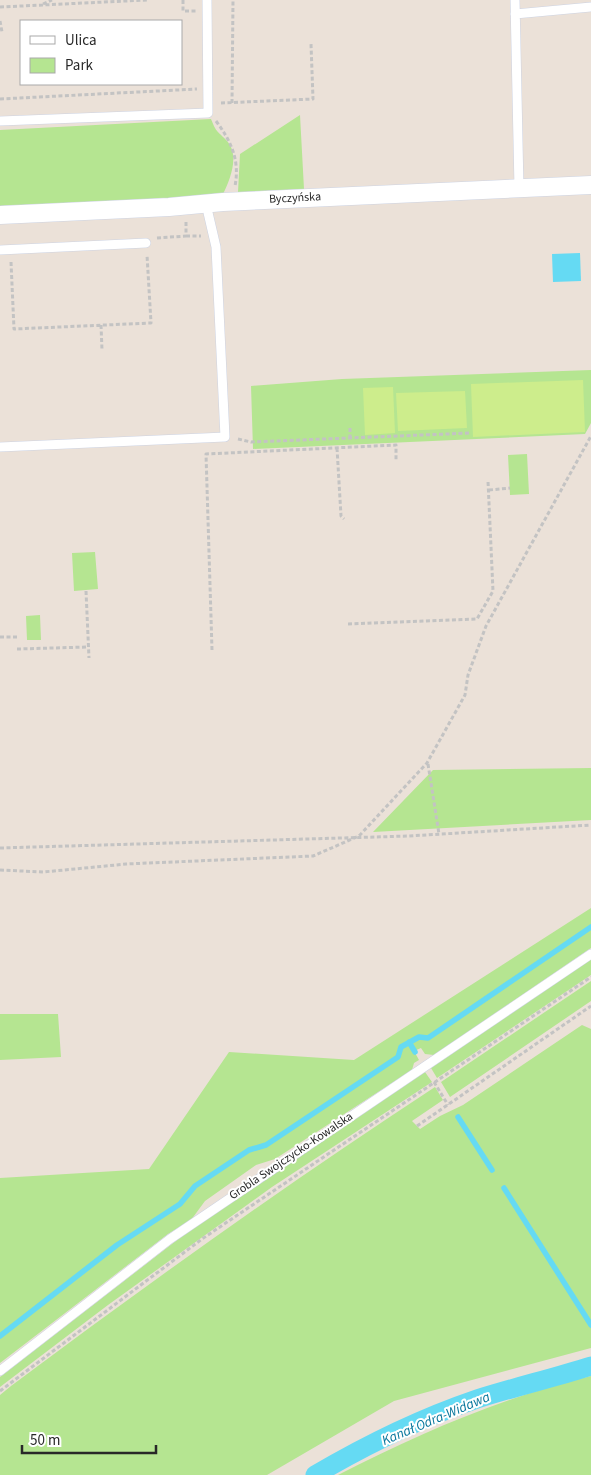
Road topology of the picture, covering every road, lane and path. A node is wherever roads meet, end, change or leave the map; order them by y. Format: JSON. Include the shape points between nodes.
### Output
{"nodes":[{"id":1,"x":52,"y":0,"type":"edge"},
{"id":2,"x":147,"y":0,"type":"edge"},
{"id":3,"x":183,"y":0,"type":"edge"},
{"id":4,"x":207,"y":0,"type":"edge"},
{"id":5,"x":233,"y":0,"type":"edge"},
{"id":6,"x":515,"y":0,"type":"edge"},
{"id":7,"x":106,"y":1,"type":"edge"},
{"id":8,"x":41,"y":5,"type":"junction"},
{"id":9,"x":0,"y":6,"type":"edge"},
{"id":10,"x":591,"y":7,"type":"edge"},
{"id":11,"x":207,"y":11,"type":"junction"},
{"id":12,"x":516,"y":14,"type":"junction"},
{"id":13,"x":0,"y":21,"type":"edge"},
{"id":14,"x":2,"y":32,"type":"dead end"},
{"id":15,"x":311,"y":44,"type":"dead end"},
{"id":16,"x":208,"y":89,"type":"junction"},
{"id":17,"x":0,"y":99,"type":"edge"},
{"id":18,"x":232,"y":103,"type":"junction"},
{"id":19,"x":208,"y":109,"type":"junction"},
{"id":20,"x":0,"y":122,"type":"edge"},
{"id":21,"x":591,"y":185,"type":"edge"},
{"id":22,"x":519,"y":188,"type":"junction"},
{"id":23,"x":233,"y":201,"type":"junction"},
{"id":24,"x":206,"y":204,"type":"junction"},
{"id":25,"x":0,"y":215,"type":"edge"},
{"id":26,"x":186,"y":216,"type":"dead end"},
{"id":27,"x":146,"y":243,"type":"junction"},
{"id":28,"x":10,"y":249,"type":"junction"},
{"id":29,"x":0,"y":250,"type":"edge"},
{"id":30,"x":101,"y":325,"type":"junction"},
{"id":31,"x":102,"y":350,"type":"dead end"},
{"id":32,"x":350,"y":428,"type":"dead end"},
{"id":33,"x":471,"y":433,"type":"dead end"},
{"id":34,"x":591,"y":436,"type":"edge"},
{"id":35,"x":225,"y":437,"type":"junction"},
{"id":36,"x":350,"y":438,"type":"junction"},
{"id":37,"x":0,"y":447,"type":"edge"},
{"id":38,"x":338,"y":448,"type":"junction"},
{"id":39,"x":396,"y":460,"type":"dead end"},
{"id":40,"x":488,"y":481,"type":"dead end"},
{"id":41,"x":510,"y":488,"type":"dead end"},
{"id":42,"x":489,"y":490,"type":"junction"},
{"id":43,"x":344,"y":519,"type":"dead end"},
{"id":44,"x":86,"y":591,"type":"dead end"},
{"id":45,"x":348,"y":624,"type":"dead end"},
{"id":46,"x":0,"y":637,"type":"edge"},
{"id":47,"x":17,"y":637,"type":"dead end"},
{"id":48,"x":88,"y":647,"type":"junction"},
{"id":49,"x":17,"y":649,"type":"dead end"},
{"id":50,"x":212,"y":650,"type":"dead end"},
{"id":51,"x":88,"y":658,"type":"dead end"},
{"id":52,"x":428,"y":763,"type":"junction"},
{"id":53,"x":591,"y":825,"type":"edge"},
{"id":54,"x":439,"y":834,"type":"junction"},
{"id":55,"x":359,"y":836,"type":"junction"},
{"id":56,"x":0,"y":848,"type":"edge"},
{"id":57,"x":0,"y":870,"type":"edge"},
{"id":58,"x":591,"y":954,"type":"edge"},
{"id":59,"x":591,"y":977,"type":"edge"},
{"id":60,"x":591,"y":1006,"type":"edge"},
{"id":61,"x":434,"y":1083,"type":"junction"},
{"id":62,"x":448,"y":1105,"type":"junction"},
{"id":63,"x":417,"y":1126,"type":"dead end"},
{"id":64,"x":0,"y":1371,"type":"edge"},
{"id":65,"x":0,"y":1391,"type":"edge"}],
"edges":[{"from":1,"to":8,"type":"path"},
{"from":2,"to":7,"type":"path"},
{"from":3,"to":11,"type":"path","via":[[183,11]]},
{"from":4,"to":11,"type":"lane"},
{"from":5,"to":18,"type":"path"},
{"from":6,"to":12,"type":"lane"},
{"from":7,"to":8,"type":"path"},
{"from":8,"to":9,"type":"path"},
{"from":10,"to":12,"type":"lane"},
{"from":11,"to":16,"type":"lane"},
{"from":12,"to":22,"type":"lane"},
{"from":13,"to":14,"type":"path"},
{"from":15,"to":18,"type":"path","via":[[313,99]]},
{"from":16,"to":17,"type":"path"},
{"from":16,"to":19,"type":"lane"},
{"from":18,"to":19,"type":"path"},
{"from":19,"to":20,"type":"lane"},
{"from":19,"to":23,"type":"path","via":[[235,153],[237,176]]},
{"from":21,"to":22,"type":"street","name":"Byczyńska"},
{"from":22,"to":23,"type":"street","name":"Byczyńska"},
{"from":23,"to":24,"type":"street","name":"Byczyńska"},
{"from":24,"to":25,"type":"street","name":"Byczyńska"},
{"from":24,"to":35,"type":"lane","via":[[216,247]]},
{"from":26,"to":27,"type":"path","via":[[186,236],[149,238]]},
{"from":27,"to":28,"type":"lane"},
{"from":27,"to":30,"type":"path","via":[[151,323]]},
{"from":28,"to":29,"type":"lane"},
{"from":28,"to":30,"type":"path","via":[[14,329]]},
{"from":30,"to":31,"type":"path"},
{"from":32,"to":36,"type":"path"},
{"from":33,"to":36,"type":"path"},
{"from":34,"to":52,"type":"path","via":[[486,626],[468,675],[465,696]]},
{"from":35,"to":36,"type":"path","via":[[252,442]]},
{"from":35,"to":37,"type":"lane"},
{"from":38,"to":39,"type":"path","via":[[396,445]]},
{"from":38,"to":43,"type":"path","via":[[341,516]]},
{"from":38,"to":50,"type":"path","via":[[206,454]]},
{"from":40,"to":42,"type":"path"},
{"from":41,"to":42,"type":"path"},
{"from":42,"to":45,"type":"path","via":[[493,591],[477,619]]},
{"from":44,"to":48,"type":"path"},
{"from":46,"to":47,"type":"path"},
{"from":48,"to":49,"type":"path"},
{"from":48,"to":51,"type":"path"},
{"from":52,"to":54,"type":"path"},
{"from":52,"to":55,"type":"path"},
{"from":53,"to":54,"type":"path"},
{"from":54,"to":55,"type":"path"},
{"from":55,"to":56,"type":"path"},
{"from":55,"to":57,"type":"path","via":[[313,856],[126,864],[43,872]]},
{"from":58,"to":64,"type":"lane","name":"Grobla Swojczycko-Kowalska","via":[[170,1239]]},
{"from":59,"to":61,"type":"path"},
{"from":60,"to":62,"type":"path"},
{"from":61,"to":62,"type":"path"},
{"from":61,"to":65,"type":"path","via":[[202,1239]]},
{"from":62,"to":63,"type":"path"}]}
